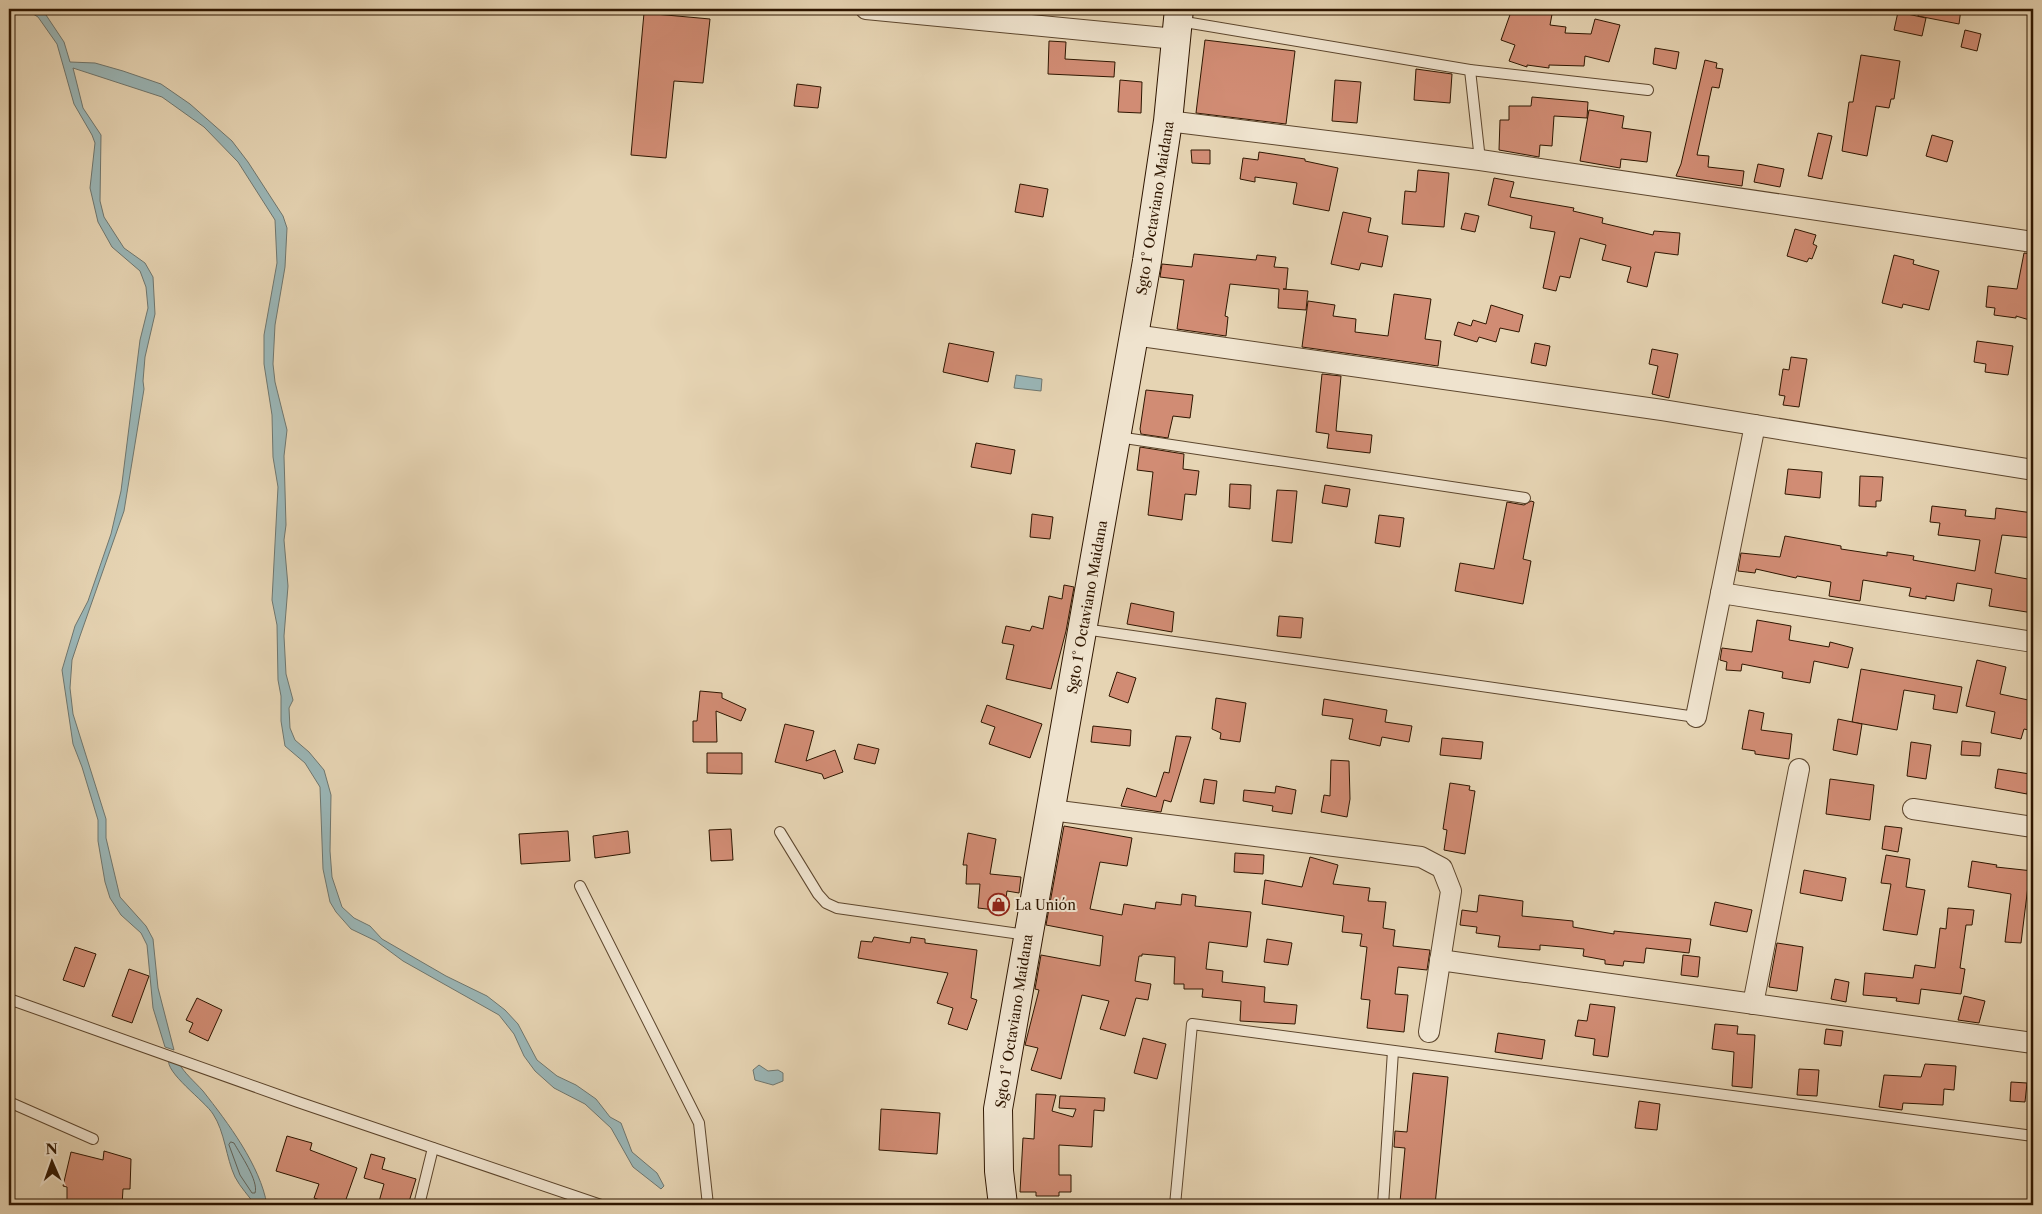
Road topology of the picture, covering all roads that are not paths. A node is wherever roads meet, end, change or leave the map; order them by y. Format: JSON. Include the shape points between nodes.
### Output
{"nodes":[{"id":1,"x":866,"y":9,"type":"edge"},
{"id":2,"x":1178,"y":23,"type":"edge"},
{"id":3,"x":1470,"y":70,"type":"junction"},
{"id":4,"x":1648,"y":90,"type":"dead end"},
{"id":5,"x":1168,"y":122,"type":"junction"},
{"id":6,"x":1480,"y":160,"type":"junction"},
{"id":7,"x":2033,"y":242,"type":"edge"},
{"id":8,"x":1134,"y":335,"type":"junction"},
{"id":9,"x":1755,"y":425,"type":"junction"},
{"id":10,"x":1117,"y":436,"type":"junction"},
{"id":11,"x":2033,"y":470,"type":"edge"},
{"id":12,"x":1525,"y":498,"type":"dead end"},
{"id":13,"x":1721,"y":593,"type":"junction"},
{"id":14,"x":1083,"y":629,"type":"junction"},
{"id":15,"x":2033,"y":642,"type":"edge"},
{"id":16,"x":1696,"y":717,"type":"joint"},
{"id":17,"x":1800,"y":769,"type":"dead end"},
{"id":18,"x":1913,"y":808,"type":"dead end"},
{"id":19,"x":1051,"y":810,"type":"junction"},
{"id":20,"x":2033,"y":827,"type":"edge"},
{"id":21,"x":780,"y":832,"type":"dead end"},
{"id":22,"x":580,"y":886,"type":"dead end"},
{"id":23,"x":1028,"y":936,"type":"junction"},
{"id":24,"x":1440,"y":960,"type":"junction"},
{"id":25,"x":9,"y":999,"type":"edge"},
{"id":26,"x":1753,"y":1004,"type":"junction"},
{"id":27,"x":1428,"y":1032,"type":"dead end"},
{"id":28,"x":2033,"y":1042,"type":"edge"},
{"id":29,"x":1393,"y":1051,"type":"junction"},
{"id":30,"x":9,"y":1102,"type":"edge"},
{"id":31,"x":2033,"y":1136,"type":"edge"},
{"id":32,"x":93,"y":1139,"type":"dead end"},
{"id":33,"x":433,"y":1148,"type":"junction"},
{"id":34,"x":419,"y":1205,"type":"edge"},
{"id":35,"x":601,"y":1205,"type":"edge"},
{"id":36,"x":708,"y":1205,"type":"edge"},
{"id":37,"x":1003,"y":1205,"type":"edge"},
{"id":38,"x":1176,"y":1205,"type":"edge"},
{"id":39,"x":1383,"y":1205,"type":"edge"}],
"edges":[{"from":1,"to":2,"type":"street"},
{"from":2,"to":3,"type":"lane"},
{"from":2,"to":5,"type":"main road","name":"Sgto 1° Octaviano Maidana"},
{"from":3,"to":4,"type":"lane"},
{"from":3,"to":6,"type":"lane"},
{"from":5,"to":6,"type":"street"},
{"from":5,"to":8,"type":"main road","name":"Sgto 1° Octaviano Maidana"},
{"from":6,"to":7,"type":"street"},
{"from":8,"to":9,"type":"street"},
{"from":8,"to":10,"type":"main road","name":"Sgto 1° Octaviano Maidana"},
{"from":9,"to":11,"type":"street"},
{"from":9,"to":13,"type":"street"},
{"from":10,"to":12,"type":"lane"},
{"from":10,"to":14,"type":"main road","name":"Sgto 1° Octaviano Maidana"},
{"from":13,"to":15,"type":"street"},
{"from":13,"to":16,"type":"street"},
{"from":14,"to":16,"type":"lane"},
{"from":14,"to":19,"type":"main road","name":"Sgto 1° Octaviano Maidana"},
{"from":17,"to":26,"type":"street"},
{"from":18,"to":20,"type":"street"},
{"from":19,"to":23,"type":"main road","name":"Sgto 1° Octaviano Maidana"},
{"from":19,"to":24,"type":"street","via":[[1420,856],[1442,868],[1451,892]]},
{"from":21,"to":23,"type":"lane","via":[[818,894],[837,908]]},
{"from":22,"to":36,"type":"lane","via":[[699,1123]]},
{"from":23,"to":37,"type":"main road","name":"Sgto 1° Octaviano Maidana","via":[[998,1110]]},
{"from":24,"to":26,"type":"street"},
{"from":24,"to":27,"type":"street"},
{"from":25,"to":33,"type":"lane"},
{"from":26,"to":28,"type":"street"},
{"from":29,"to":31,"type":"lane"},
{"from":29,"to":38,"type":"lane","via":[[1192,1024]]},
{"from":29,"to":39,"type":"lane"},
{"from":30,"to":32,"type":"lane"},
{"from":33,"to":34,"type":"lane"},
{"from":33,"to":35,"type":"lane"}]}
